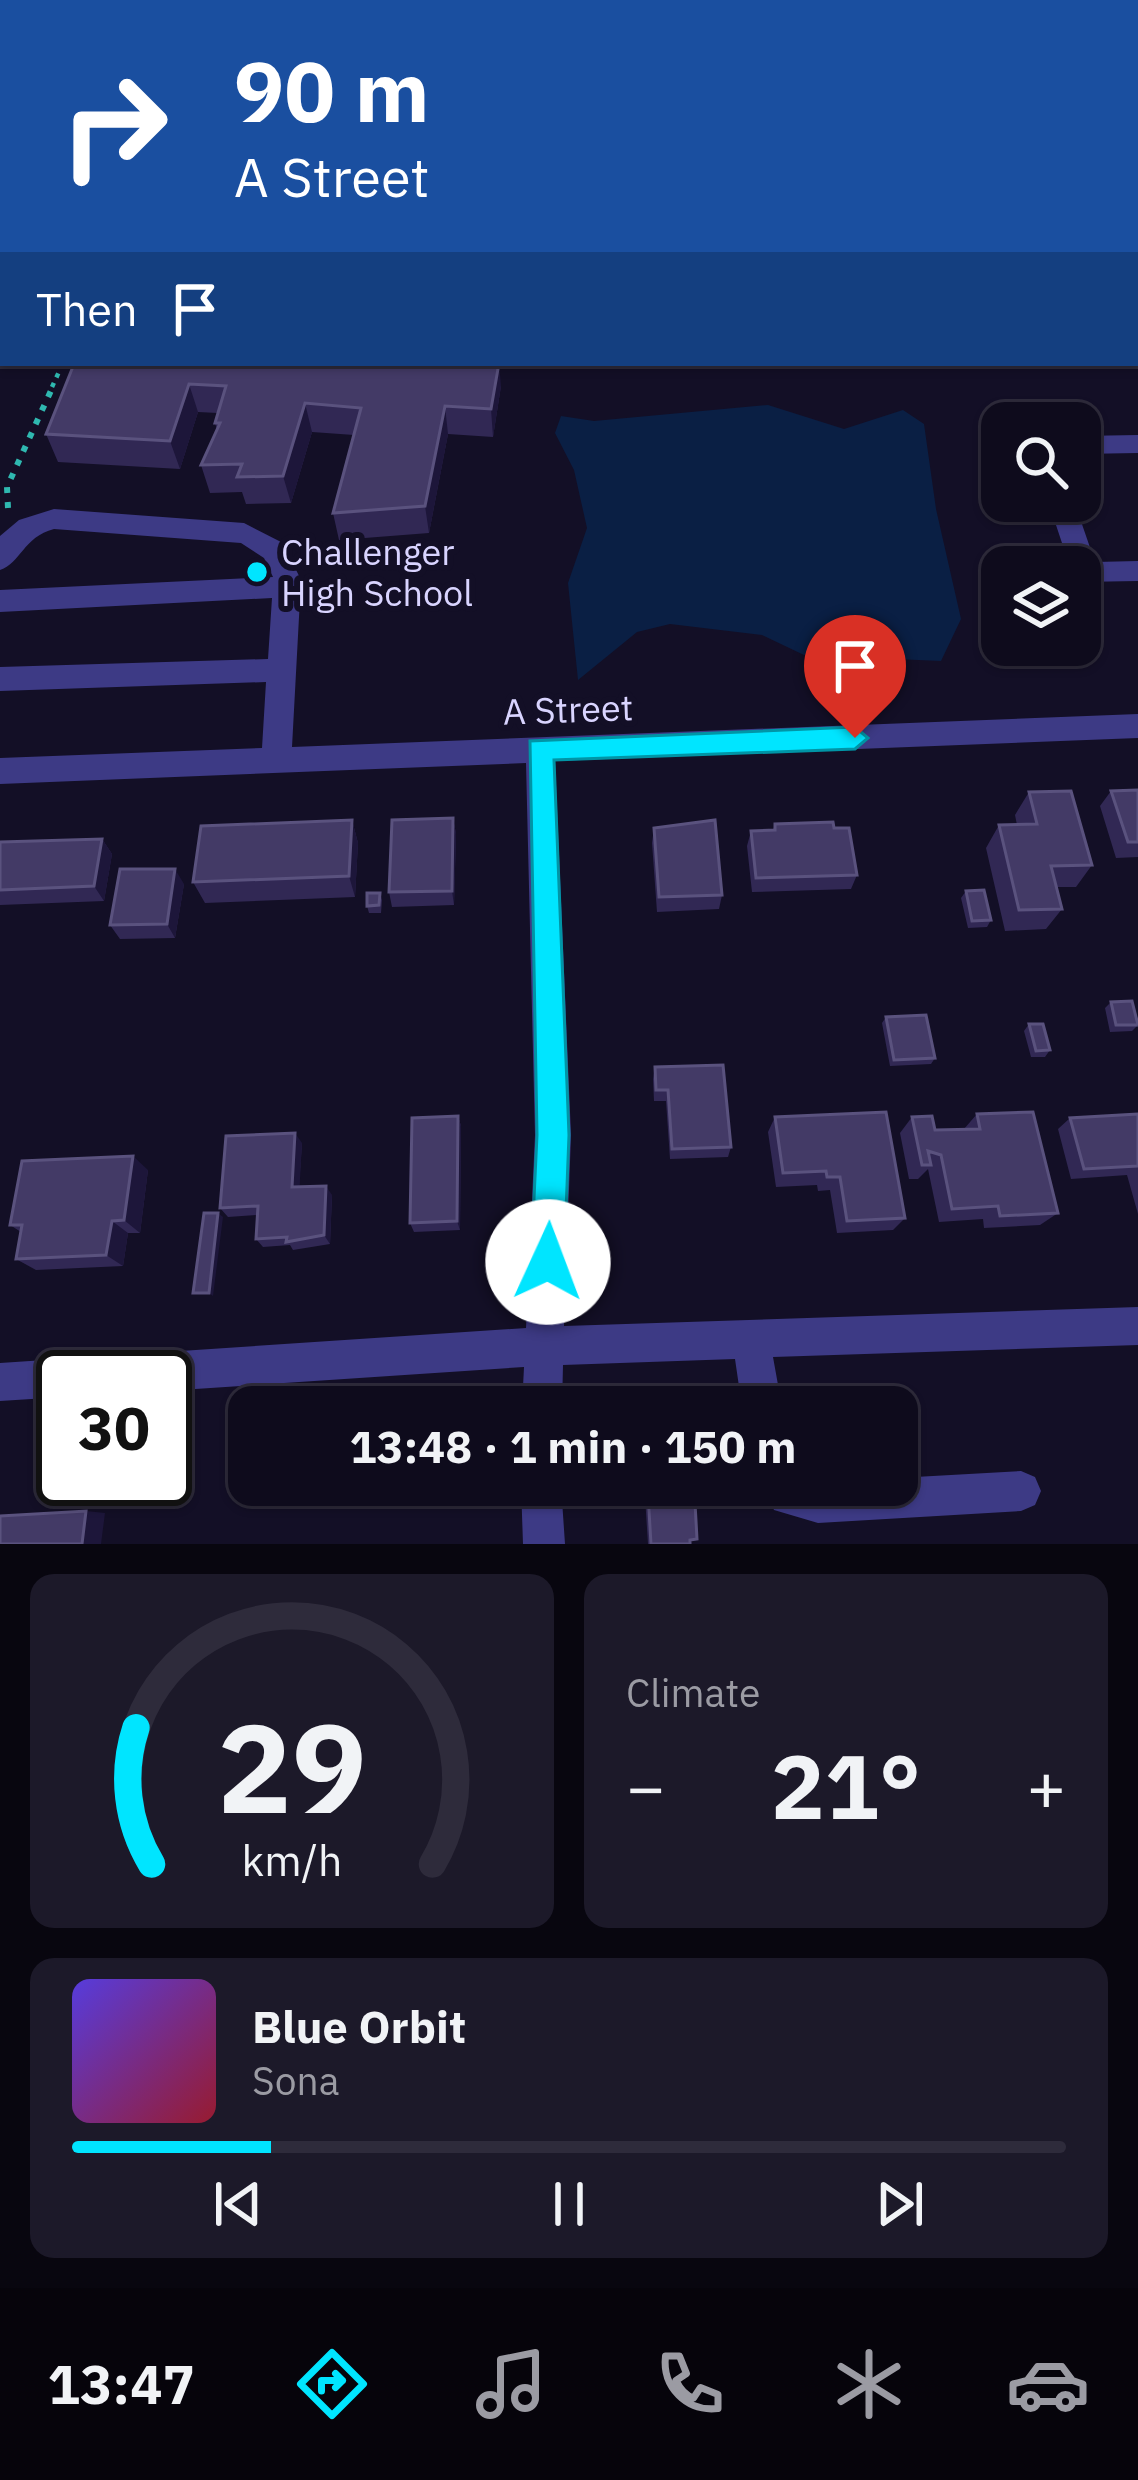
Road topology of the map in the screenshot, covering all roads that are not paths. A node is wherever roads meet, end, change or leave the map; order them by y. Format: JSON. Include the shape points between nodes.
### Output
{"nodes":[{"id":1,"x":1138,"y":443,"type":"edge"},
{"id":2,"x":1101,"y":445,"type":"edge"},
{"id":3,"x":1068,"y":522,"type":"edge"},
{"id":4,"x":5,"y":551,"type":"edge"},
{"id":5,"x":1138,"y":572,"type":"edge"},
{"id":6,"x":286,"y":587,"type":"junction"},
{"id":7,"x":0,"y":601,"type":"edge"},
{"id":8,"x":282,"y":670,"type":"junction"},
{"id":9,"x":0,"y":679,"type":"edge"},
{"id":10,"x":1138,"y":726,"type":"edge"},
{"id":11,"x":540,"y":749,"type":"junction"},
{"id":12,"x":276,"y":760,"type":"junction"},
{"id":13,"x":0,"y":772,"type":"edge"},
{"id":14,"x":1138,"y":1326,"type":"edge"},
{"id":15,"x":751,"y":1339,"type":"junction"},
{"id":16,"x":544,"y":1346,"type":"junction"},
{"id":17,"x":192,"y":1369,"type":"edge"},
{"id":18,"x":36,"y":1380,"type":"edge"},
{"id":19,"x":0,"y":1382,"type":"edge"},
{"id":20,"x":543,"y":1386,"type":"edge"},
{"id":21,"x":759,"y":1386,"type":"edge"},
{"id":22,"x":1021,"y":1491,"type":"dead end"},
{"id":23,"x":918,"y":1497,"type":"edge"},
{"id":24,"x":542,"y":1506,"type":"edge"},
{"id":25,"x":544,"y":1544,"type":"edge"}],
"edges":[{"from":1,"to":2,"type":"street"},
{"from":3,"to":5,"type":"street","via":[[1085,573]]},
{"from":4,"to":6,"type":"street","via":[[28,526],[53,519],[244,533],[276,551]]},
{"from":6,"to":7,"type":"street"},
{"from":6,"to":8,"type":"street"},
{"from":8,"to":9,"type":"street"},
{"from":8,"to":12,"type":"street"},
{"from":10,"to":11,"type":"street","name":"A Street"},
{"from":11,"to":12,"type":"street","name":"A Street"},
{"from":11,"to":16,"type":"street","via":[[553,1135]]},
{"from":12,"to":13,"type":"street","name":"A Street"},
{"from":14,"to":15,"type":"street"},
{"from":15,"to":16,"type":"street"},
{"from":15,"to":21,"type":"street"},
{"from":16,"to":17,"type":"street"},
{"from":16,"to":20,"type":"street"},
{"from":18,"to":19,"type":"street"},
{"from":22,"to":23,"type":"street"},
{"from":24,"to":25,"type":"street"}]}
